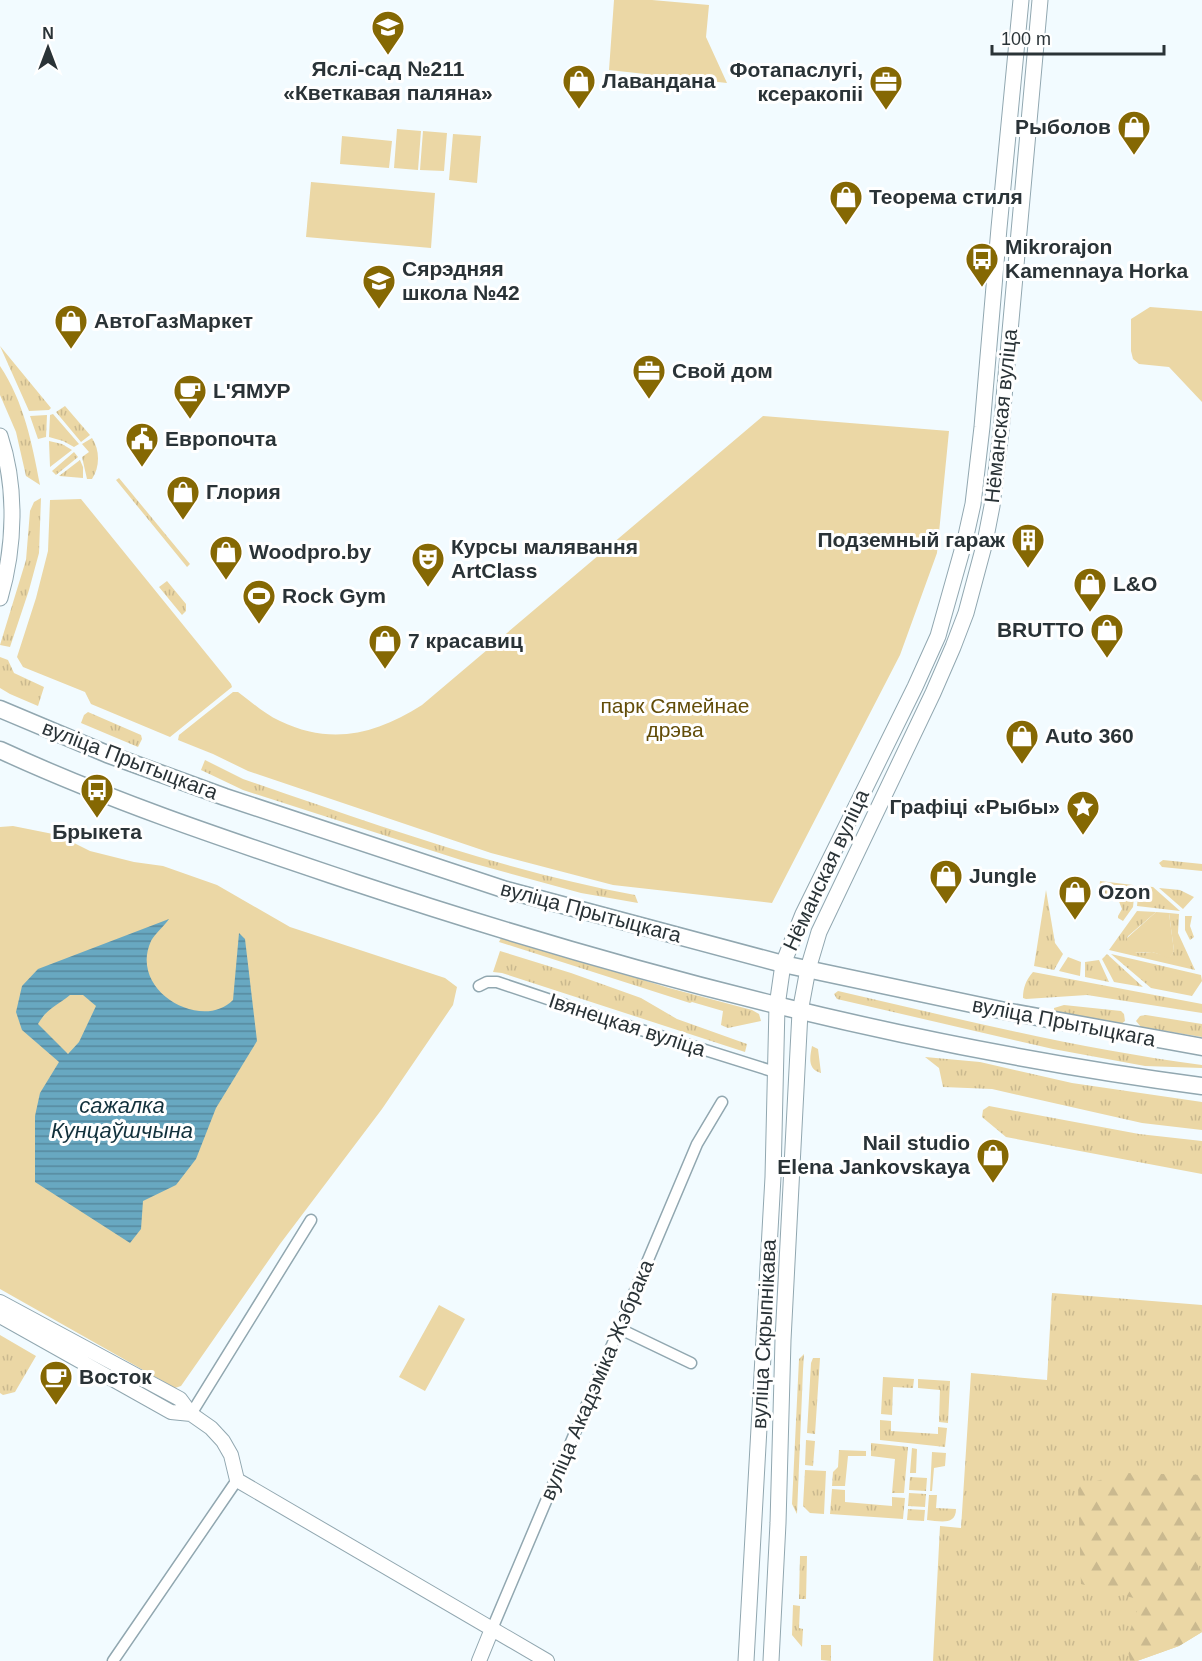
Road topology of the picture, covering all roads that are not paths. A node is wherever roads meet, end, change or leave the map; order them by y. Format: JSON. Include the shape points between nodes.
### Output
{"nodes":[{"id":1,"x":1021,"y":0,"type":"edge"},
{"id":2,"x":1040,"y":0,"type":"edge"},
{"id":3,"x":0,"y":436,"type":"edge"},
{"id":4,"x":0,"y":598,"type":"edge"},
{"id":5,"x":1,"y":708,"type":"edge"},
{"id":6,"x":4,"y":753,"type":"edge"},
{"id":7,"x":783,"y":964,"type":"junction"},
{"id":8,"x":808,"y":969,"type":"junction"},
{"id":9,"x":479,"y":986,"type":"dead end"},
{"id":10,"x":777,"y":1006,"type":"junction"},
{"id":11,"x":800,"y":1012,"type":"junction"},
{"id":12,"x":1202,"y":1047,"type":"edge"},
{"id":13,"x":775,"y":1072,"type":"junction"},
{"id":14,"x":1202,"y":1086,"type":"edge"},
{"id":15,"x":722,"y":1102,"type":"dead end"},
{"id":16,"x":311,"y":1220,"type":"dead end"},
{"id":17,"x":0,"y":1302,"type":"edge"},
{"id":18,"x":0,"y":1316,"type":"edge"},
{"id":19,"x":618,"y":1328,"type":"junction"},
{"id":20,"x":691,"y":1363,"type":"dead end"},
{"id":21,"x":191,"y":1414,"type":"junction"},
{"id":22,"x":237,"y":1480,"type":"junction"},
{"id":23,"x":492,"y":1629,"type":"junction"},
{"id":24,"x":113,"y":1661,"type":"edge"},
{"id":25,"x":479,"y":1661,"type":"edge"},
{"id":26,"x":547,"y":1661,"type":"edge"},
{"id":27,"x":746,"y":1661,"type":"edge"},
{"id":28,"x":771,"y":1661,"type":"edge"}],
"edges":[{"from":1,"to":7,"type":"main road","name":"Нёманская вуліца","via":[[982,427],[965,540],[938,636],[803,914]]},
{"from":2,"to":8,"type":"main road","name":"Нёманская вуліца","via":[[1001,431],[985,542],[953,647],[819,932]]},
{"from":3,"to":4,"type":"main road","via":[[11,496],[11,546]]},
{"from":5,"to":7,"type":"main road","name":"вуліца Прытыцкага","via":[[107,754],[279,816],[506,890]]},
{"from":6,"to":10,"type":"main road","name":"вуліца Прытыцкага","via":[[106,796],[449,914]]},
{"from":7,"to":8,"type":"main road","name":"вуліца Прытыцкага"},
{"from":7,"to":10,"type":"main road","name":"Нёманская вуліца"},
{"from":8,"to":11,"type":"main road","name":"Нёманская вуліца"},
{"from":8,"to":12,"type":"main road","name":"вуліца Прытыцкага"},
{"from":9,"to":13,"type":"street","name":"Івянецкая вуліца","via":[[496,982]]},
{"from":10,"to":11,"type":"main road","name":"вуліца Прытыцкага"},
{"from":10,"to":13,"type":"main road","name":"вуліца Скрыпнікава"},
{"from":11,"to":14,"type":"main road","name":"вуліца Прытыцкага","via":[[968,1048]]},
{"from":11,"to":28,"type":"main road","name":"вуліца Скрыпнікава"},
{"from":13,"to":27,"type":"main road","name":"вуліца Скрыпнікава","via":[[773,1177]]},
{"from":15,"to":19,"type":"street","name":"вуліца Акадэміка Жэбрака","via":[[697,1144]]},
{"from":16,"to":21,"type":"street"},
{"from":17,"to":21,"type":"street","via":[[180,1399]]},
{"from":18,"to":21,"type":"street","via":[[171,1412]]},
{"from":19,"to":20,"type":"street"},
{"from":19,"to":23,"type":"street","name":"вуліца Акадэміка Жэбрака"},
{"from":21,"to":22,"type":"street","via":[[223,1441]]},
{"from":22,"to":23,"type":"street"},
{"from":22,"to":24,"type":"street"},
{"from":23,"to":25,"type":"street","name":"вуліца Акадэміка Жэбрака"},
{"from":23,"to":26,"type":"street"}]}
